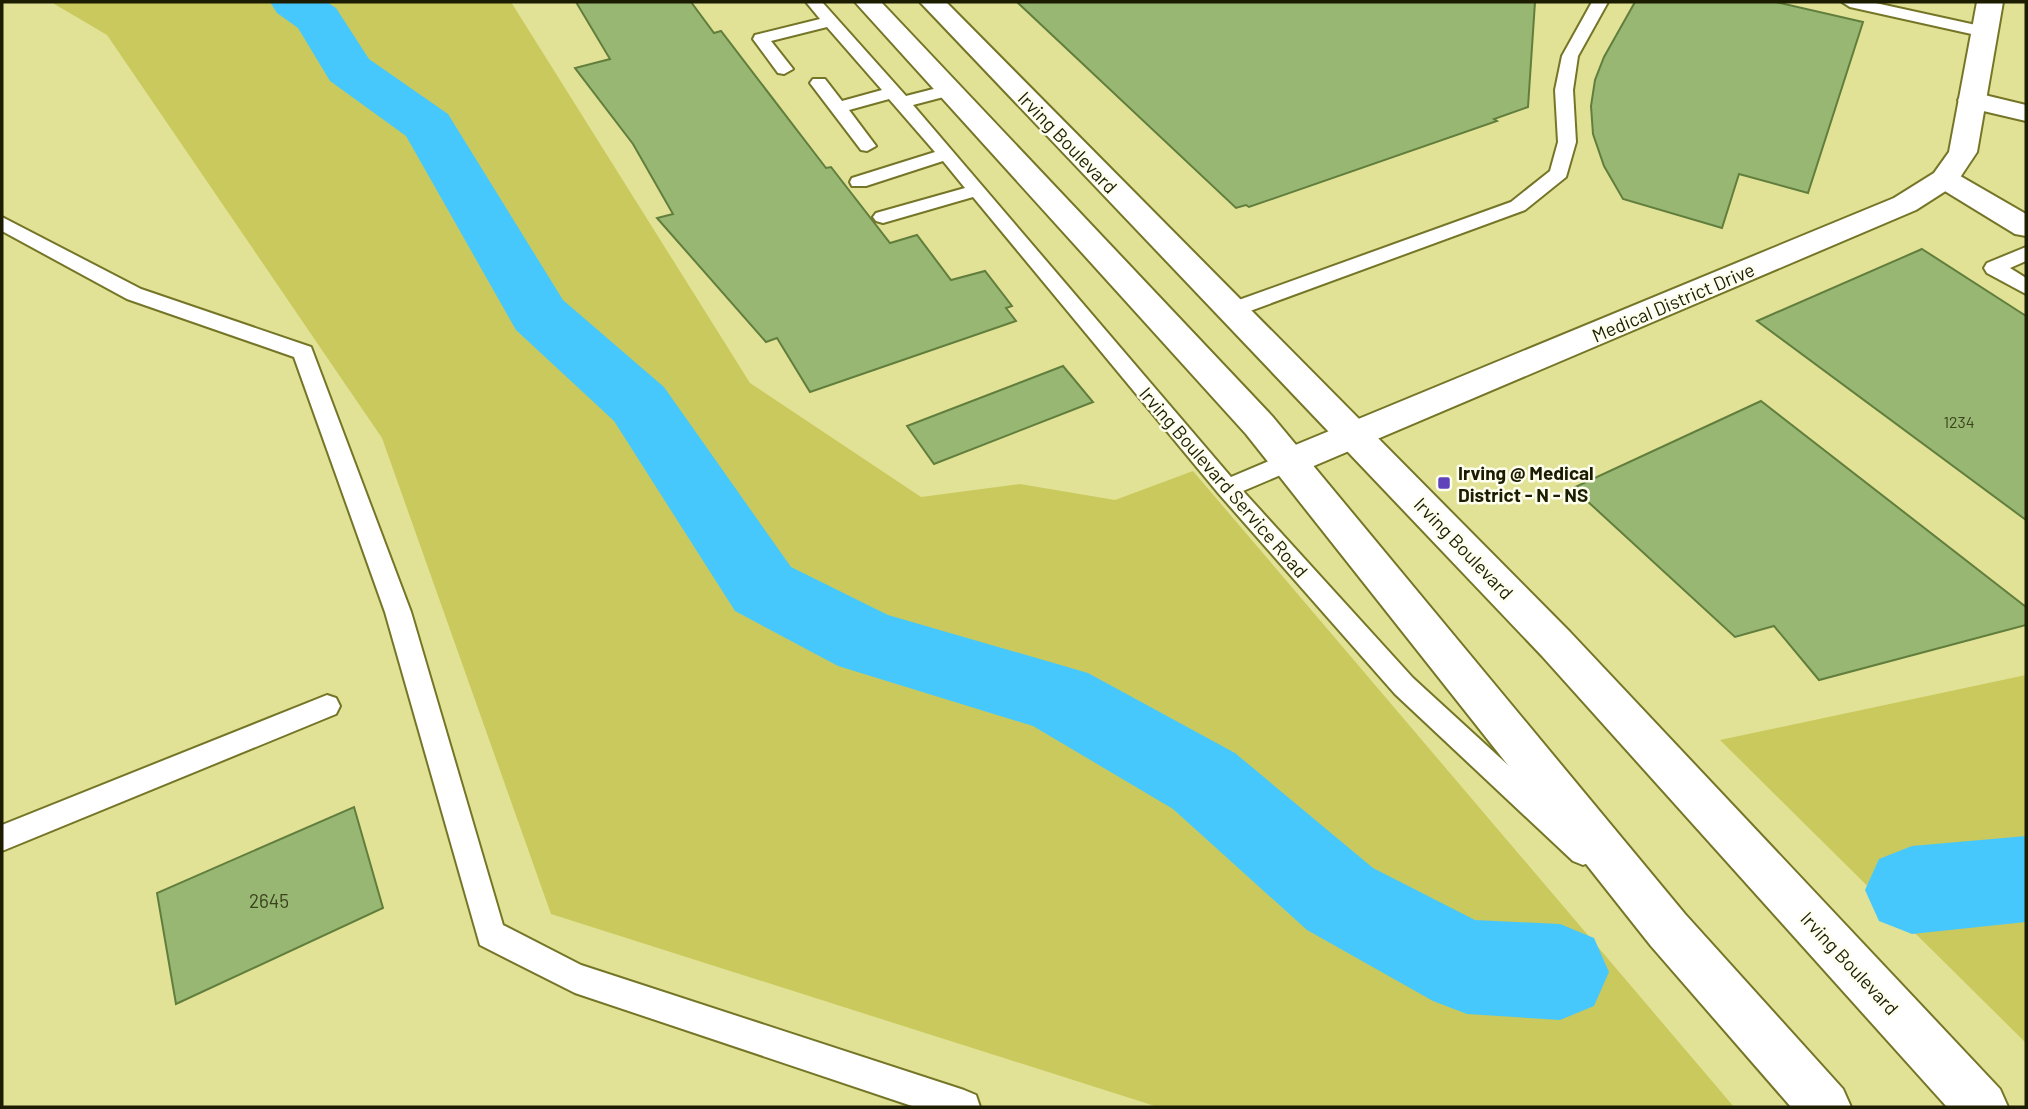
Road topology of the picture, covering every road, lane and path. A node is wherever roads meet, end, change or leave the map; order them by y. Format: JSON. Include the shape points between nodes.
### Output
{"nodes":[{"id":1,"x":814,"y":2,"type":"edge"},
{"id":2,"x":867,"y":2,"type":"edge"},
{"id":3,"x":932,"y":2,"type":"edge"},
{"id":4,"x":1600,"y":2,"type":"edge"},
{"id":5,"x":1850,"y":2,"type":"edge"},
{"id":6,"x":1990,"y":2,"type":"edge"},
{"id":7,"x":830,"y":20,"type":"junction"},
{"id":8,"x":1984,"y":32,"type":"junction"},
{"id":9,"x":784,"y":69,"type":"dead end"},
{"id":10,"x":819,"y":83,"type":"dead end"},
{"id":11,"x":949,"y":90,"type":"junction"},
{"id":12,"x":899,"y":97,"type":"junction"},
{"id":13,"x":1972,"y":100,"type":"junction"},
{"id":14,"x":838,"y":108,"type":"junction"},
{"id":15,"x":2026,"y":113,"type":"edge"},
{"id":16,"x":867,"y":146,"type":"dead end"},
{"id":17,"x":947,"y":154,"type":"junction"},
{"id":18,"x":1945,"y":179,"type":"junction"},
{"id":19,"x":859,"y":182,"type":"dead end"},
{"id":20,"x":977,"y":190,"type":"junction"},
{"id":21,"x":883,"y":217,"type":"dead end"},
{"id":22,"x":2,"y":223,"type":"edge"},
{"id":23,"x":2026,"y":227,"type":"edge"},
{"id":24,"x":2026,"y":253,"type":"edge"},
{"id":25,"x":2026,"y":288,"type":"edge"},
{"id":26,"x":1232,"y":310,"type":"junction"},
{"id":27,"x":1354,"y":436,"type":"junction"},
{"id":28,"x":1289,"y":462,"type":"junction"},
{"id":29,"x":1227,"y":488,"type":"junction"},
{"id":30,"x":327,"y":706,"type":"dead end"},
{"id":31,"x":2,"y":838,"type":"edge"},
{"id":32,"x":1668,"y":930,"type":"junction"},
{"id":33,"x":964,"y":1107,"type":"edge"},
{"id":34,"x":1825,"y":1107,"type":"edge"},
{"id":35,"x":1982,"y":1107,"type":"edge"}],
"edges":[{"from":1,"to":7,"type":"lane","name":"Irving Boulevard Service Road"},
{"from":2,"to":11,"type":"main road"},
{"from":3,"to":26,"type":"main road","name":"Irving Boulevard"},
{"from":4,"to":26,"type":"lane","via":[[1570,56],[1564,90],[1567,142],[1559,173],[1518,205]]},
{"from":5,"to":8,"type":"lane"},
{"from":6,"to":8,"type":"main road","name":"Medical District Drive"},
{"from":7,"to":9,"type":"lane","via":[[761,39]]},
{"from":7,"to":12,"type":"lane","name":"Irving Boulevard Service Road"},
{"from":8,"to":13,"type":"main road","name":"Medical District Drive"},
{"from":10,"to":14,"type":"lane"},
{"from":11,"to":12,"type":"lane"},
{"from":11,"to":28,"type":"main road"},
{"from":12,"to":14,"type":"lane"},
{"from":12,"to":17,"type":"lane","name":"Irving Boulevard Service Road"},
{"from":13,"to":15,"type":"main road"},
{"from":13,"to":18,"type":"main road","name":"Medical District Drive","via":[[1962,152]]},
{"from":14,"to":16,"type":"lane"},
{"from":17,"to":19,"type":"lane"},
{"from":17,"to":20,"type":"lane","name":"Irving Boulevard Service Road"},
{"from":18,"to":23,"type":"main road"},
{"from":18,"to":27,"type":"main road","name":"Medical District Drive","via":[[1905,204]]},
{"from":20,"to":21,"type":"lane"},
{"from":20,"to":29,"type":"lane","name":"Irving Boulevard Service Road"},
{"from":22,"to":33,"type":"lane","via":[[134,294],[303,352],[398,612],[491,935],[575,978]]},
{"from":24,"to":25,"type":"lane","via":[[1994,268]]},
{"from":26,"to":27,"type":"main road","name":"Irving Boulevard"},
{"from":27,"to":28,"type":"main road","name":"Medical District Drive"},
{"from":27,"to":35,"type":"main road","name":"Irving Boulevard","via":[[1565,654]]},
{"from":28,"to":29,"type":"lane","name":"Medical District Drive"},
{"from":28,"to":32,"type":"main road"},
{"from":29,"to":32,"type":"lane","name":"Irving Boulevard Service Road","via":[[1404,686]]},
{"from":30,"to":31,"type":"lane"},
{"from":32,"to":34,"type":"main road"}]}
